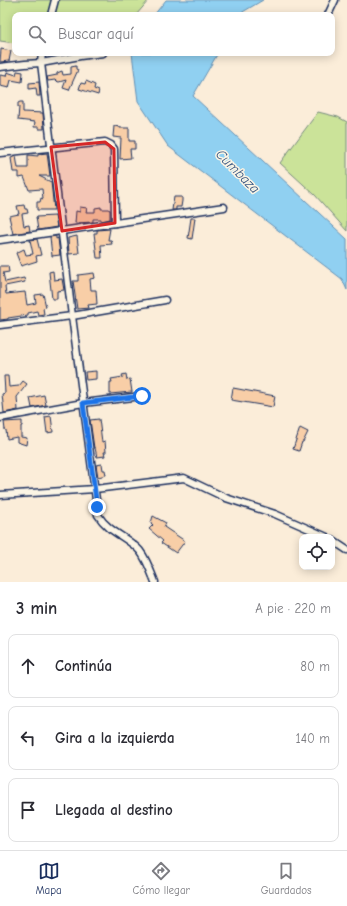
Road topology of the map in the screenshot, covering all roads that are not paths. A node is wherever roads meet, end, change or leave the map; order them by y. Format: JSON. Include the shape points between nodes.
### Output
{"nodes":[{"id":1,"x":55,"y":0,"type":"edge"},
{"id":2,"x":334,"y":0,"type":"edge"},
{"id":3,"x":52,"y":12,"type":"edge"},
{"id":4,"x":329,"y":12,"type":"edge"},
{"id":5,"x":42,"y":56,"type":"edge"},
{"id":6,"x":80,"y":56,"type":"edge"},
{"id":7,"x":41,"y":64,"type":"junction"},
{"id":8,"x":0,"y":68,"type":"edge"},
{"id":9,"x":51,"y":147,"type":"junction"},
{"id":10,"x":0,"y":153,"type":"edge"},
{"id":11,"x":224,"y":207,"type":"dead end"},
{"id":12,"x":115,"y":223,"type":"junction"},
{"id":13,"x":62,"y":231,"type":"junction"},
{"id":14,"x":0,"y":240,"type":"edge"},
{"id":15,"x":165,"y":300,"type":"dead end"},
{"id":16,"x":72,"y":316,"type":"junction"},
{"id":17,"x":0,"y":325,"type":"edge"},
{"id":18,"x":142,"y":396,"type":"dead end"},
{"id":19,"x":83,"y":403,"type":"junction"},
{"id":20,"x":0,"y":418,"type":"edge"},
{"id":21,"x":95,"y":489,"type":"junction"},
{"id":22,"x":0,"y":495,"type":"edge"},
{"id":23,"x":320,"y":534,"type":"edge"},
{"id":24,"x":335,"y":542,"type":"edge"},
{"id":25,"x":347,"y":550,"type":"edge"},
{"id":26,"x":155,"y":582,"type":"edge"}],
"edges":[{"from":1,"to":3,"type":"street"},
{"from":2,"to":4,"type":"street"},
{"from":5,"to":7,"type":"street"},
{"from":6,"to":7,"type":"street"},
{"from":7,"to":8,"type":"street"},
{"from":7,"to":9,"type":"street"},
{"from":9,"to":10,"type":"street"},
{"from":9,"to":12,"type":"street","via":[[105,142],[112,145]]},
{"from":9,"to":13,"type":"street"},
{"from":11,"to":12,"type":"street"},
{"from":12,"to":13,"type":"street"},
{"from":13,"to":14,"type":"street"},
{"from":13,"to":16,"type":"street"},
{"from":15,"to":16,"type":"street"},
{"from":16,"to":17,"type":"street"},
{"from":16,"to":19,"type":"street"},
{"from":18,"to":19,"type":"street"},
{"from":19,"to":20,"type":"street"},
{"from":19,"to":21,"type":"street"},
{"from":21,"to":22,"type":"street"},
{"from":21,"to":23,"type":"street","via":[[184,478],[226,498],[275,514]]},
{"from":21,"to":26,"type":"street","via":[[101,520],[109,529],[139,550]]},
{"from":24,"to":25,"type":"street"}]}
